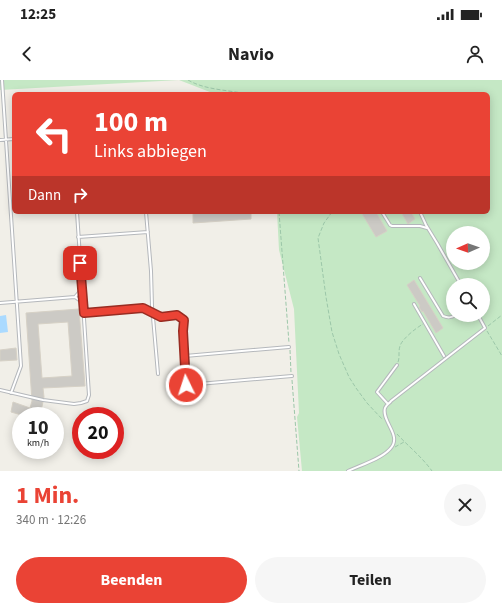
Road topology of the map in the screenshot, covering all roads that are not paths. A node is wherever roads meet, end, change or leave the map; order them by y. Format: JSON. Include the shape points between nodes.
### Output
{"nodes":[{"id":1,"x":2,"y":80,"type":"edge"},
{"id":2,"x":12,"y":139,"type":"edge"},
{"id":3,"x":0,"y":140,"type":"edge"},
{"id":4,"x":6,"y":140,"type":"junction"},
{"id":5,"x":77,"y":214,"type":"edge"},
{"id":6,"x":146,"y":214,"type":"edge"},
{"id":7,"x":383,"y":214,"type":"edge"},
{"id":8,"x":421,"y":214,"type":"edge"},
{"id":9,"x":428,"y":229,"type":"junction"},
{"id":10,"x":148,"y":232,"type":"junction"},
{"id":11,"x":78,"y":237,"type":"junction"},
{"id":12,"x":420,"y":278,"type":"dead end"},
{"id":13,"x":457,"y":278,"type":"edge"},
{"id":14,"x":82,"y":289,"type":"junction"},
{"id":15,"x":75,"y":297,"type":"junction"},
{"id":16,"x":17,"y":302,"type":"junction"},
{"id":17,"x":0,"y":303,"type":"edge"},
{"id":18,"x":83,"y":304,"type":"junction"},
{"id":19,"x":414,"y":304,"type":"dead end"},
{"id":20,"x":152,"y":312,"type":"junction"},
{"id":21,"x":84,"y":313,"type":"junction"},
{"id":22,"x":446,"y":318,"type":"edge"},
{"id":23,"x":482,"y":322,"type":"edge"},
{"id":24,"x":289,"y":347,"type":"road end"},
{"id":25,"x":185,"y":356,"type":"junction"},
{"id":26,"x":444,"y":356,"type":"dead end"},
{"id":27,"x":397,"y":365,"type":"road end"},
{"id":28,"x":158,"y":374,"type":"dead end"},
{"id":29,"x":292,"y":376,"type":"road end"},
{"id":30,"x":0,"y":390,"type":"edge"},
{"id":31,"x":12,"y":393,"type":"junction"},
{"id":32,"x":388,"y":404,"type":"junction"},
{"id":33,"x":348,"y":471,"type":"edge"}],
"edges":[{"from":1,"to":4,"type":"lane"},
{"from":2,"to":4,"type":"lane"},
{"from":3,"to":4,"type":"lane"},
{"from":4,"to":16,"type":"lane"},
{"from":5,"to":11,"type":"lane"},
{"from":6,"to":10,"type":"lane"},
{"from":7,"to":9,"type":"lane","via":[[390,226],[420,226]]},
{"from":8,"to":9,"type":"lane"},
{"from":9,"to":13,"type":"lane"},
{"from":10,"to":11,"type":"lane"},
{"from":10,"to":20,"type":"lane"},
{"from":11,"to":14,"type":"lane"},
{"from":12,"to":22,"type":"lane","via":[[442,316]]},
{"from":14,"to":15,"type":"lane"},
{"from":14,"to":18,"type":"lane"},
{"from":15,"to":16,"type":"lane"},
{"from":15,"to":18,"type":"lane"},
{"from":16,"to":17,"type":"lane"},
{"from":16,"to":31,"type":"lane","via":[[21,366]]},
{"from":18,"to":21,"type":"lane"},
{"from":19,"to":26,"type":"lane"},
{"from":20,"to":21,"type":"lane","via":[[143,308]]},
{"from":20,"to":25,"type":"lane","via":[[161,317],[177,315],[184,320]]},
{"from":20,"to":28,"type":"lane"},
{"from":21,"to":31,"type":"lane","via":[[89,395],[87,401],[74,404]]},
{"from":23,"to":32,"type":"lane","via":[[485,328]]},
{"from":24,"to":25,"type":"lane"},
{"from":25,"to":29,"type":"lane","via":[[186,385]]},
{"from":27,"to":32,"type":"lane","via":[[377,392]]},
{"from":30,"to":31,"type":"lane"},
{"from":32,"to":33,"type":"lane","via":[[386,420],[394,435],[391,448],[380,457]]}]}
